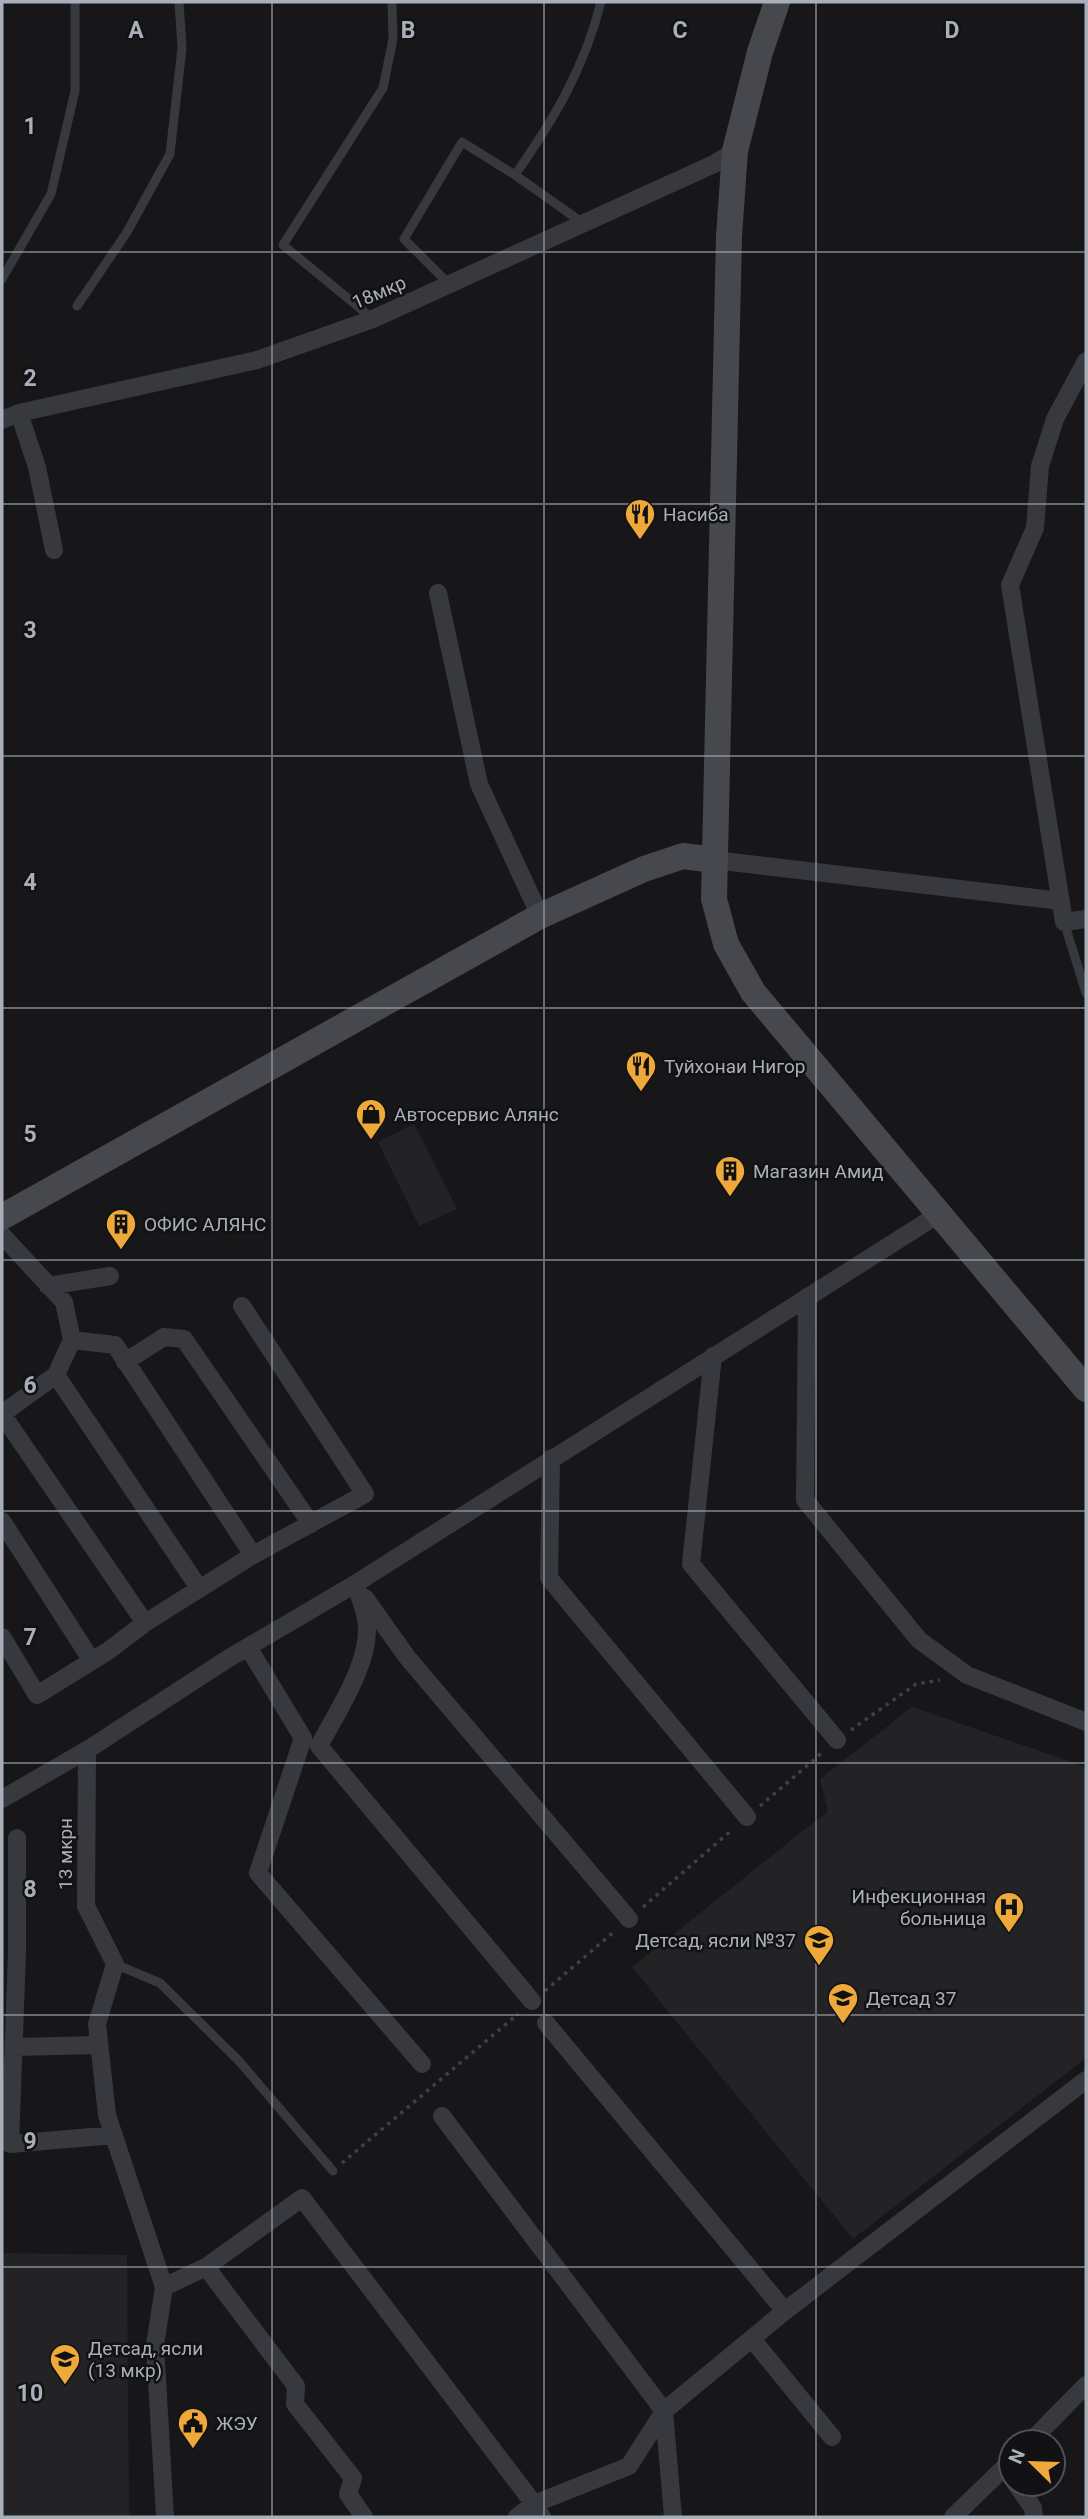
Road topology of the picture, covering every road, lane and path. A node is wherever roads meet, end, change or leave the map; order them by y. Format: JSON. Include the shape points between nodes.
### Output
{"nodes":[{"id":1,"x":75,"y":2,"type":"edge"},
{"id":2,"x":180,"y":2,"type":"edge"},
{"id":3,"x":392,"y":2,"type":"edge"},
{"id":4,"x":601,"y":2,"type":"edge"},
{"id":5,"x":777,"y":2,"type":"edge"},
{"id":6,"x":735,"y":151,"type":"junction"},
{"id":7,"x":515,"y":175,"type":"junction"},
{"id":8,"x":584,"y":224,"type":"junction"},
{"id":9,"x":2,"y":279,"type":"edge"},
{"id":10,"x":450,"y":285,"type":"junction"},
{"id":11,"x":78,"y":306,"type":"dead end"},
{"id":12,"x":373,"y":319,"type":"junction"},
{"id":13,"x":1086,"y":361,"type":"edge"},
{"id":14,"x":19,"y":413,"type":"junction"},
{"id":15,"x":2,"y":420,"type":"edge"},
{"id":16,"x":54,"y":550,"type":"dead end"},
{"id":17,"x":438,"y":593,"type":"dead end"},
{"id":18,"x":714,"y":860,"type":"junction"},
{"id":19,"x":1060,"y":901,"type":"junction"},
{"id":20,"x":540,"y":916,"type":"junction"},
{"id":21,"x":1086,"y":919,"type":"edge"},
{"id":22,"x":1064,"y":922,"type":"junction"},
{"id":23,"x":1086,"y":993,"type":"edge"},
{"id":24,"x":939,"y":1214,"type":"junction"},
{"id":25,"x":2,"y":1217,"type":"edge"},
{"id":26,"x":2,"y":1235,"type":"edge"},
{"id":27,"x":110,"y":1276,"type":"dead end"},
{"id":28,"x":48,"y":1286,"type":"junction"},
{"id":29,"x":807,"y":1297,"type":"junction"},
{"id":30,"x":242,"y":1306,"type":"dead end"},
{"id":31,"x":72,"y":1339,"type":"junction"},
{"id":32,"x":713,"y":1356,"type":"junction"},
{"id":33,"x":125,"y":1362,"type":"junction"},
{"id":34,"x":56,"y":1375,"type":"junction"},
{"id":35,"x":1086,"y":1389,"type":"edge"},
{"id":36,"x":2,"y":1414,"type":"edge"},
{"id":37,"x":551,"y":1458,"type":"junction"},
{"id":38,"x":2,"y":1521,"type":"edge"},
{"id":39,"x":311,"y":1524,"type":"junction"},
{"id":40,"x":253,"y":1555,"type":"junction"},
{"id":41,"x":355,"y":1584,"type":"junction"},
{"id":42,"x":199,"y":1588,"type":"junction"},
{"id":43,"x":145,"y":1623,"type":"junction"},
{"id":44,"x":2,"y":1637,"type":"edge"},
{"id":45,"x":248,"y":1647,"type":"junction"},
{"id":46,"x":92,"y":1661,"type":"junction"},
{"id":47,"x":1086,"y":1722,"type":"edge"},
{"id":48,"x":837,"y":1740,"type":"dead end"},
{"id":49,"x":87,"y":1750,"type":"junction"},
{"id":50,"x":2,"y":1799,"type":"edge"},
{"id":51,"x":747,"y":1817,"type":"dead end"},
{"id":52,"x":18,"y":1838,"type":"dead end"},
{"id":53,"x":629,"y":1919,"type":"dead end"},
{"id":54,"x":115,"y":1964,"type":"junction"},
{"id":55,"x":532,"y":2001,"type":"dead end"},
{"id":56,"x":546,"y":2024,"type":"dead end"},
{"id":57,"x":99,"y":2045,"type":"junction"},
{"id":58,"x":14,"y":2047,"type":"junction"},
{"id":59,"x":422,"y":2064,"type":"dead end"},
{"id":60,"x":1086,"y":2080,"type":"edge"},
{"id":61,"x":442,"y":2116,"type":"dead end"},
{"id":62,"x":114,"y":2135,"type":"junction"},
{"id":63,"x":6,"y":2142,"type":"edge"},
{"id":64,"x":333,"y":2171,"type":"dead end"},
{"id":65,"x":206,"y":2267,"type":"junction"},
{"id":66,"x":164,"y":2287,"type":"junction"},
{"id":67,"x":785,"y":2311,"type":"junction"},
{"id":68,"x":752,"y":2339,"type":"junction"},
{"id":69,"x":1086,"y":2385,"type":"edge"},
{"id":70,"x":664,"y":2411,"type":"junction"},
{"id":71,"x":1044,"y":2428,"type":"edge"},
{"id":72,"x":832,"y":2437,"type":"dead end"},
{"id":73,"x":997,"y":2479,"type":"edge"},
{"id":74,"x":1026,"y":2498,"type":"edge"},
{"id":75,"x":538,"y":2510,"type":"edge"},
{"id":76,"x":165,"y":2517,"type":"edge"},
{"id":77,"x":364,"y":2517,"type":"edge"},
{"id":78,"x":517,"y":2517,"type":"edge"},
{"id":79,"x":673,"y":2517,"type":"edge"},
{"id":80,"x":953,"y":2517,"type":"edge"},
{"id":81,"x":1034,"y":2517,"type":"edge"}],
"edges":[{"from":1,"to":9,"type":"lane","via":[[75,91],[51,194]]},
{"from":2,"to":11,"type":"lane","via":[[182,48],[170,154],[127,232]]},
{"from":3,"to":12,"type":"lane","via":[[393,39],[383,88],[284,245]]},
{"from":4,"to":7,"type":"lane","via":[[573,81]]},
{"from":5,"to":6,"type":"main road"},
{"from":6,"to":8,"type":"street","name":"18мкр"},
{"from":6,"to":18,"type":"main road"},
{"from":7,"to":8,"type":"lane"},
{"from":7,"to":10,"type":"lane","via":[[462,142],[404,239]]},
{"from":8,"to":10,"type":"street","name":"18мкр"},
{"from":10,"to":12,"type":"street","name":"18мкр"},
{"from":12,"to":14,"type":"street","name":"18мкр","via":[[257,360]]},
{"from":13,"to":19,"type":"street","via":[[1055,419],[1040,466],[1035,528],[1010,584]]},
{"from":14,"to":15,"type":"street","name":"18мкр"},
{"from":14,"to":16,"type":"street","via":[[37,467]]},
{"from":17,"to":20,"type":"street","via":[[479,784]]},
{"from":18,"to":19,"type":"street"},
{"from":18,"to":20,"type":"main road","via":[[683,856]]},
{"from":18,"to":24,"type":"main road","via":[[714,899],[726,944],[753,992]]},
{"from":19,"to":22,"type":"street"},
{"from":20,"to":25,"type":"main road"},
{"from":21,"to":22,"type":"street"},
{"from":22,"to":23,"type":"lane"},
{"from":24,"to":29,"type":"street"},
{"from":24,"to":35,"type":"main road"},
{"from":26,"to":28,"type":"street"},
{"from":27,"to":28,"type":"street"},
{"from":28,"to":31,"type":"street","via":[[64,1302]]},
{"from":29,"to":32,"type":"street"},
{"from":29,"to":47,"type":"street","via":[[805,1500],[919,1640],[967,1675]]},
{"from":30,"to":39,"type":"street","via":[[365,1494]]},
{"from":31,"to":33,"type":"street","via":[[115,1345]]},
{"from":31,"to":34,"type":"street"},
{"from":32,"to":37,"type":"street"},
{"from":32,"to":48,"type":"street","via":[[691,1564]]},
{"from":33,"to":39,"type":"street","via":[[164,1337],[184,1339]]},
{"from":33,"to":40,"type":"street"},
{"from":34,"to":36,"type":"street"},
{"from":34,"to":42,"type":"street"},
{"from":36,"to":43,"type":"street"},
{"from":37,"to":41,"type":"street"},
{"from":37,"to":51,"type":"street","via":[[549,1578]]},
{"from":38,"to":46,"type":"street"},
{"from":39,"to":40,"type":"street"},
{"from":40,"to":42,"type":"street"},
{"from":41,"to":45,"type":"street"},
{"from":41,"to":53,"type":"street","via":[[407,1657]]},
{"from":41,"to":55,"type":"street","via":[[367,1640],[354,1678],[318,1746]]},
{"from":42,"to":43,"type":"street"},
{"from":43,"to":46,"type":"street"},
{"from":44,"to":46,"type":"street","via":[[37,1695]]},
{"from":45,"to":49,"type":"street"},
{"from":45,"to":59,"type":"street","via":[[303,1738],[258,1873]]},
{"from":49,"to":50,"type":"street"},
{"from":49,"to":54,"type":"street","name":"13 мкрн","via":[[86,1906]]},
{"from":52,"to":58,"type":"street"},
{"from":54,"to":57,"type":"street","via":[[97,2024]]},
{"from":54,"to":64,"type":"lane","via":[[160,1983],[239,2061]]},
{"from":56,"to":67,"type":"street"},
{"from":57,"to":58,"type":"street"},
{"from":57,"to":62,"type":"street","via":[[107,2115]]},
{"from":58,"to":63,"type":"street"},
{"from":60,"to":67,"type":"street"},
{"from":61,"to":70,"type":"street"},
{"from":62,"to":63,"type":"street"},
{"from":62,"to":66,"type":"street"},
{"from":65,"to":66,"type":"street"},
{"from":65,"to":75,"type":"street","via":[[302,2198]]},
{"from":65,"to":77,"type":"street","via":[[296,2386],[295,2404],[353,2478],[348,2494]]},
{"from":66,"to":76,"type":"street","via":[[155,2345]]},
{"from":67,"to":68,"type":"street"},
{"from":68,"to":70,"type":"street"},
{"from":68,"to":72,"type":"street"},
{"from":69,"to":71,"type":"street"},
{"from":70,"to":75,"type":"street","via":[[629,2466]]},
{"from":70,"to":79,"type":"street"},
{"from":73,"to":80,"type":"street"},
{"from":74,"to":81,"type":"street"},
{"from":75,"to":78,"type":"street"}]}
